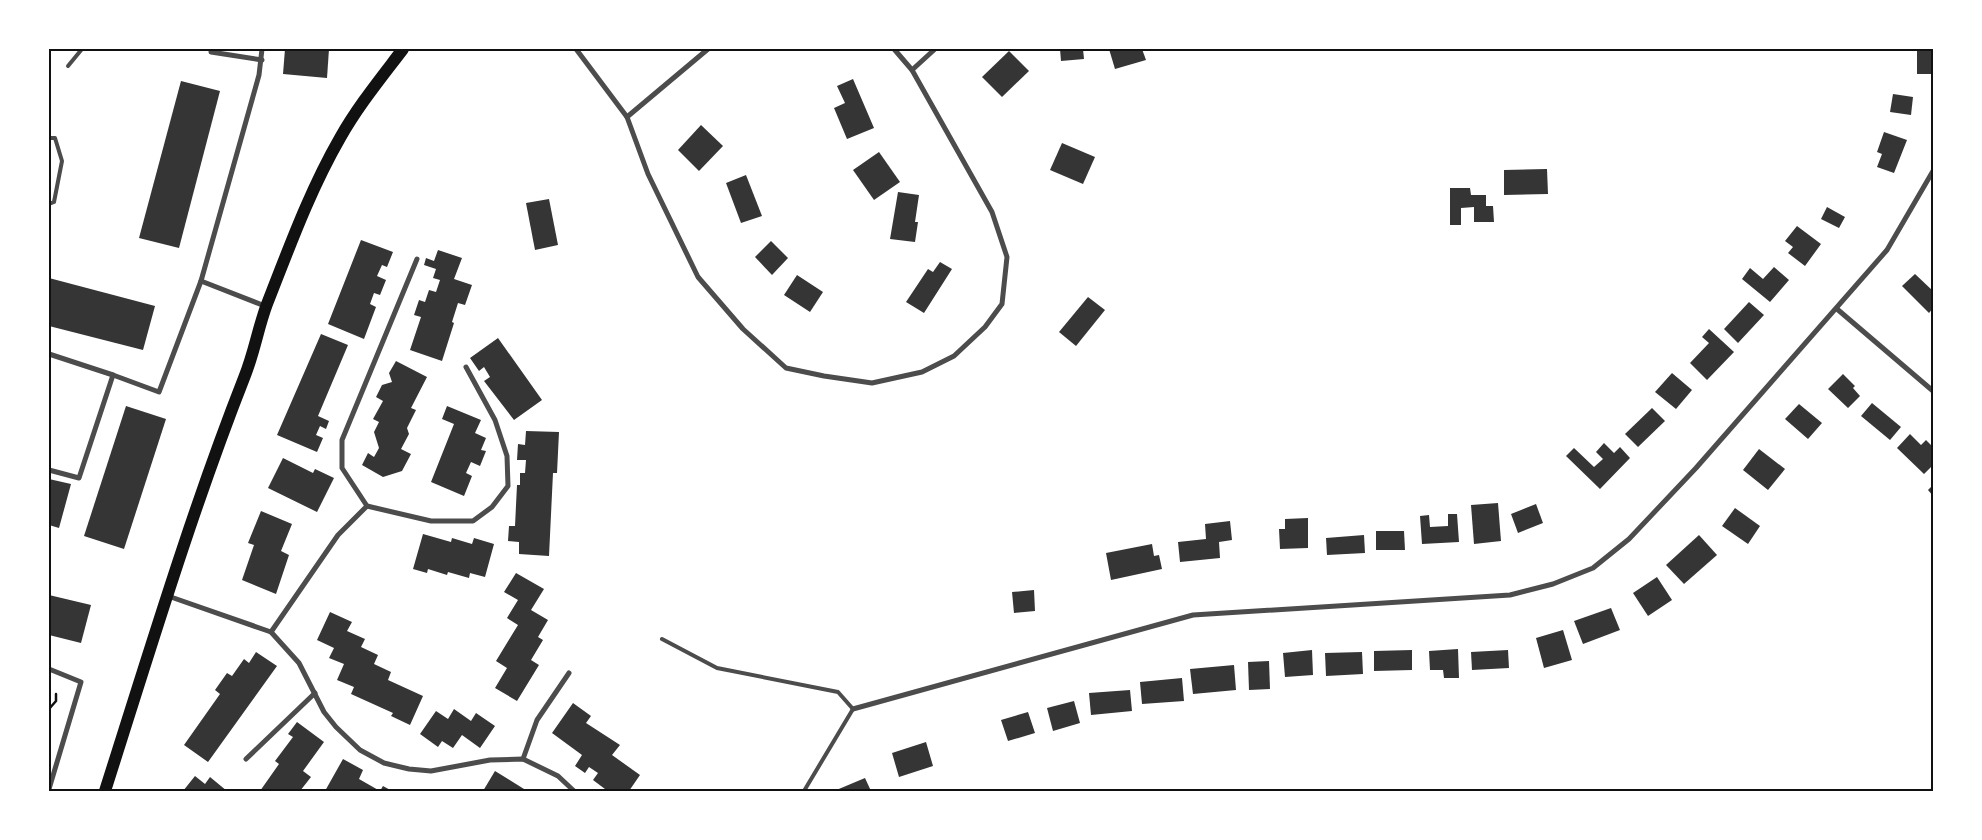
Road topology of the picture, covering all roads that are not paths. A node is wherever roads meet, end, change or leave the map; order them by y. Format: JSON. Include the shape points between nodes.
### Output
{"nodes":[{"id":1,"x":82,"y":49,"type":"edge"},
{"id":2,"x":212,"y":49,"type":"edge"},
{"id":3,"x":262,"y":49,"type":"edge"},
{"id":4,"x":403,"y":49,"type":"edge"},
{"id":5,"x":576,"y":49,"type":"edge"},
{"id":6,"x":708,"y":49,"type":"edge"},
{"id":7,"x":894,"y":49,"type":"edge"},
{"id":8,"x":936,"y":49,"type":"edge"},
{"id":9,"x":262,"y":60,"type":"junction"},
{"id":10,"x":68,"y":66,"type":"dead end"},
{"id":11,"x":912,"y":70,"type":"junction"},
{"id":12,"x":627,"y":117,"type":"junction"},
{"id":13,"x":49,"y":138,"type":"edge"},
{"id":14,"x":1933,"y":171,"type":"edge"},
{"id":15,"x":49,"y":204,"type":"edge"},
{"id":16,"x":418,"y":259,"type":"dead end"},
{"id":17,"x":201,"y":281,"type":"junction"},
{"id":18,"x":266,"y":307,"type":"junction"},
{"id":19,"x":1837,"y":309,"type":"junction"},
{"id":20,"x":49,"y":354,"type":"edge"},
{"id":21,"x":466,"y":367,"type":"dead end"},
{"id":22,"x":113,"y":375,"type":"junction"},
{"id":23,"x":1933,"y":391,"type":"edge"},
{"id":24,"x":49,"y":470,"type":"edge"},
{"id":25,"x":367,"y":506,"type":"junction"},
{"id":26,"x":167,"y":596,"type":"junction"},
{"id":27,"x":271,"y":632,"type":"junction"},
{"id":28,"x":662,"y":639,"type":"dead end"},
{"id":29,"x":49,"y":669,"type":"edge"},
{"id":30,"x":569,"y":673,"type":"dead end"},
{"id":31,"x":315,"y":693,"type":"junction"},
{"id":32,"x":853,"y":709,"type":"junction"},
{"id":33,"x":246,"y":759,"type":"dead end"},
{"id":34,"x":523,"y":759,"type":"junction"},
{"id":35,"x":49,"y":789,"type":"edge"},
{"id":36,"x":105,"y":791,"type":"edge"},
{"id":37,"x":574,"y":791,"type":"edge"},
{"id":38,"x":804,"y":791,"type":"edge"}],
"edges":[{"from":1,"to":10,"type":"lane"},
{"from":2,"to":9,"type":"street","via":[[211,52]]},
{"from":3,"to":9,"type":"street"},
{"from":4,"to":18,"type":"main road","via":[[367,95],[319,177]]},
{"from":5,"to":12,"type":"street"},
{"from":6,"to":12,"type":"street"},
{"from":7,"to":11,"type":"street"},
{"from":8,"to":11,"type":"street"},
{"from":9,"to":17,"type":"street"},
{"from":11,"to":12,"type":"street","via":[[992,212],[1007,257],[1002,304],[954,356],[922,372],[872,383],[786,368],[743,329],[698,277],[648,174]]},
{"from":13,"to":15,"type":"lane","via":[[54,138],[62,161],[54,202]]},
{"from":14,"to":19,"type":"street","via":[[1888,250]]},
{"from":16,"to":25,"type":"street","via":[[342,440],[342,468]]},
{"from":17,"to":18,"type":"street"},
{"from":17,"to":22,"type":"street","via":[[159,392]]},
{"from":18,"to":26,"type":"main road"},
{"from":19,"to":23,"type":"street"},
{"from":19,"to":32,"type":"street","via":[[1629,539],[1593,568],[1552,584],[1510,595],[1193,615]]},
{"from":20,"to":22,"type":"street"},
{"from":21,"to":25,"type":"street","via":[[495,420],[507,456],[508,486],[473,522],[431,521]]},
{"from":22,"to":24,"type":"street","via":[[79,478]]},
{"from":25,"to":27,"type":"street","via":[[338,535]]},
{"from":26,"to":27,"type":"street"},
{"from":26,"to":36,"type":"main road"},
{"from":27,"to":31,"type":"street","via":[[299,663]]},
{"from":28,"to":32,"type":"lane","via":[[717,668],[838,692]]},
{"from":29,"to":35,"type":"street","via":[[81,682]]},
{"from":30,"to":34,"type":"street","via":[[537,720]]},
{"from":31,"to":33,"type":"street"},
{"from":31,"to":34,"type":"street","via":[[324,712],[347,740],[371,757],[390,765],[431,771],[484,761]]},
{"from":32,"to":38,"type":"lane"},
{"from":34,"to":37,"type":"street","via":[[558,776]]}]}
